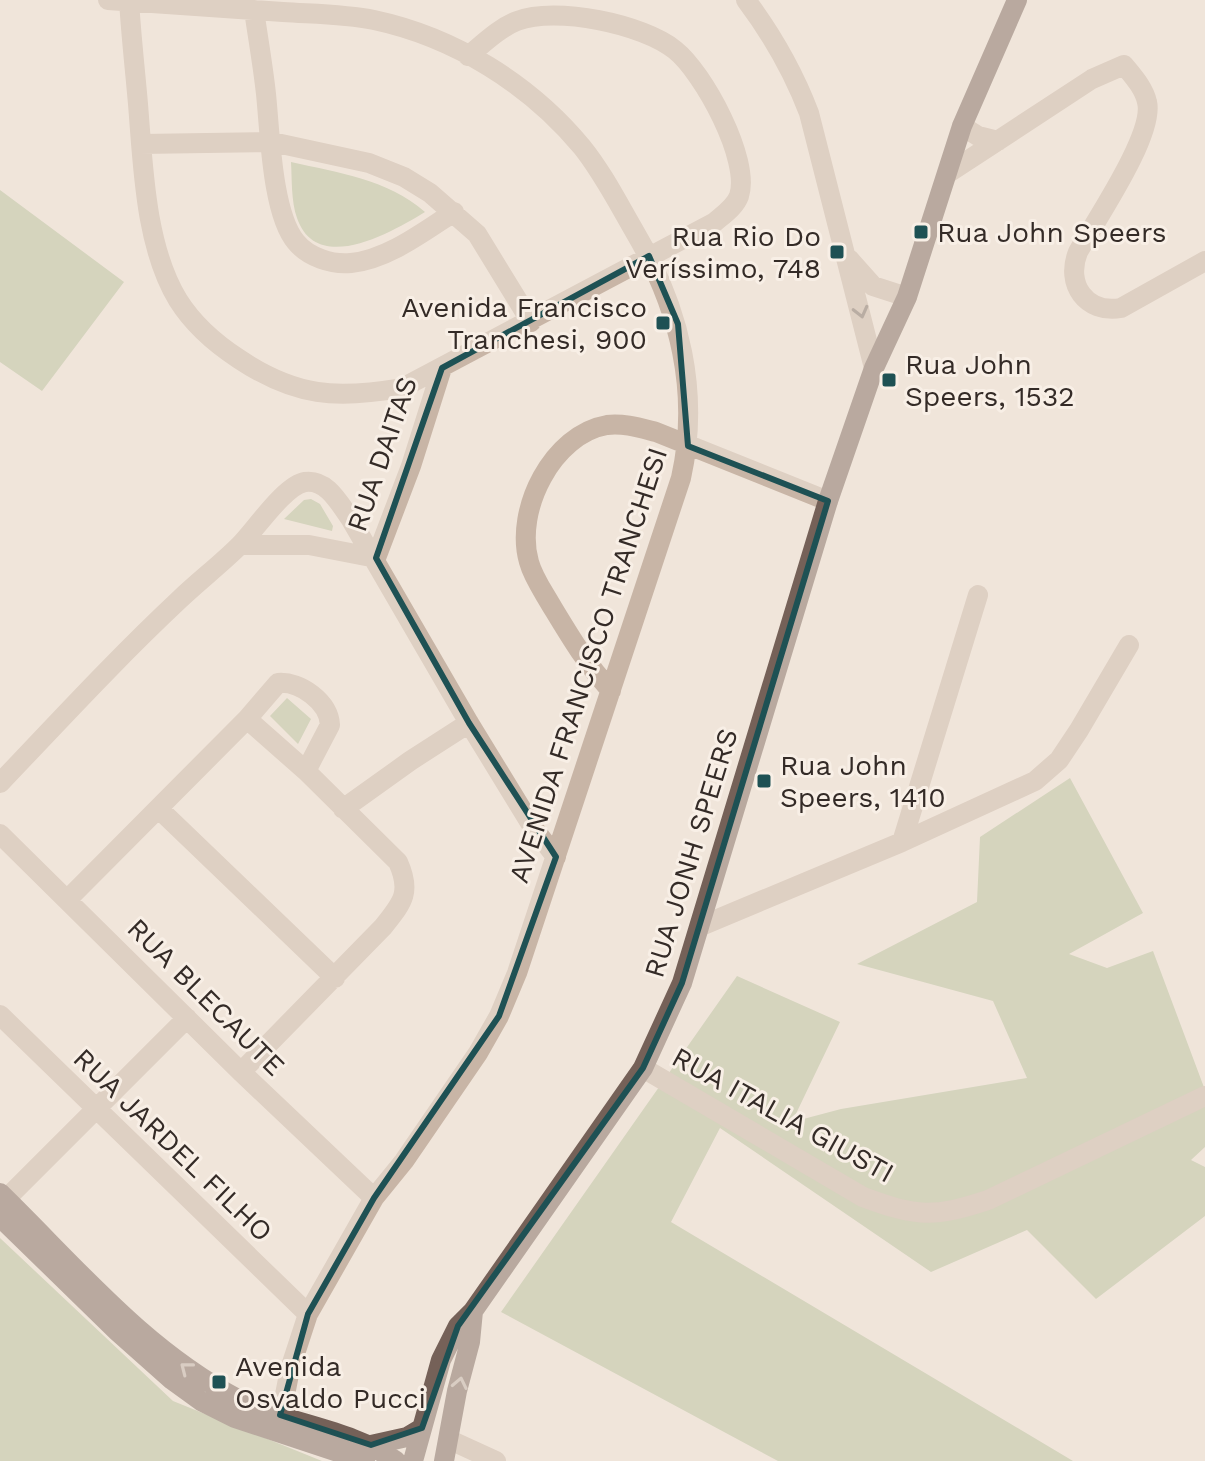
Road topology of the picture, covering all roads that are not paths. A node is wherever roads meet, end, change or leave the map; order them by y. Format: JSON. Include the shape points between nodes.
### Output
{"nodes":[{"id":1,"x":122,"y":0,"type":"edge"},
{"id":2,"x":746,"y":0,"type":"edge"},
{"id":3,"x":1017,"y":0,"type":"edge"},
{"id":4,"x":254,"y":10,"type":"junction"},
{"id":5,"x":468,"y":56,"type":"junction"},
{"id":6,"x":962,"y":126,"type":"junction"},
{"id":7,"x":998,"y":141,"type":"junction"},
{"id":8,"x":272,"y":142,"type":"junction"},
{"id":9,"x":141,"y":144,"type":"junction"},
{"id":10,"x":947,"y":174,"type":"junction"},
{"id":11,"x":454,"y":212,"type":"junction"},
{"id":12,"x":649,"y":256,"type":"junction"},
{"id":13,"x":847,"y":256,"type":"junction"},
{"id":14,"x":1202,"y":268,"type":"edge"},
{"id":15,"x":907,"y":297,"type":"junction"},
{"id":16,"x":531,"y":322,"type":"junction"},
{"id":17,"x":442,"y":368,"type":"junction"},
{"id":18,"x":874,"y":368,"type":"junction"},
{"id":19,"x":688,"y":446,"type":"junction"},
{"id":20,"x":828,"y":501,"type":"junction"},
{"id":21,"x":240,"y":545,"type":"junction"},
{"id":22,"x":376,"y":558,"type":"junction"},
{"id":23,"x":978,"y":595,"type":"dead end"},
{"id":24,"x":1129,"y":645,"type":"dead end"},
{"id":25,"x":611,"y":691,"type":"junction"},
{"id":26,"x":247,"y":719,"type":"junction"},
{"id":27,"x":469,"y":723,"type":"junction"},
{"id":28,"x":306,"y":771,"type":"junction"},
{"id":29,"x":0,"y":783,"type":"edge"},
{"id":30,"x":159,"y":809,"type":"junction"},
{"id":31,"x":343,"y":809,"type":"junction"},
{"id":32,"x":0,"y":834,"type":"edge"},
{"id":33,"x":902,"y":842,"type":"junction"},
{"id":34,"x":556,"y":857,"type":"junction"},
{"id":35,"x":68,"y":899,"type":"junction"},
{"id":36,"x":701,"y":926,"type":"junction"},
{"id":37,"x":335,"y":978,"type":"junction"},
{"id":38,"x":0,"y":1015,"type":"edge"},
{"id":39,"x":187,"y":1018,"type":"junction"},
{"id":40,"x":643,"y":1068,"type":"junction"},
{"id":41,"x":241,"y":1072,"type":"junction"},
{"id":42,"x":1205,"y":1096,"type":"edge"},
{"id":43,"x":96,"y":1109,"type":"junction"},
{"id":44,"x":374,"y":1198,"type":"junction"},
{"id":45,"x":2,"y":1204,"type":"edge"},
{"id":46,"x":473,"y":1311,"type":"junction"},
{"id":47,"x":308,"y":1314,"type":"junction"},
{"id":48,"x":279,"y":1424,"type":"junction"},
{"id":49,"x":422,"y":1428,"type":"junction"},
{"id":50,"x":368,"y":1453,"type":"edge"},
{"id":51,"x":447,"y":1454,"type":"edge"},
{"id":52,"x":396,"y":1461,"type":"edge"},
{"id":53,"x":413,"y":1461,"type":"edge"},
{"id":54,"x":496,"y":1461,"type":"edge"}],
"edges":[{"from":1,"to":4,"type":"street","name":"AVENIDA FRANCISCO TRANCHESI"},
{"from":1,"to":9,"type":"street"},
{"from":2,"to":13,"type":"street","via":[[771,33],[809,113]]},
{"from":3,"to":6,"type":"main road","name":"RUA JONH SPEERS"},
{"from":4,"to":5,"type":"street","name":"AVENIDA FRANCISCO TRANCHESI","via":[[374,20]]},
{"from":4,"to":8,"type":"street"},
{"from":5,"to":12,"type":"street","name":"AVENIDA FRANCISCO TRANCHESI","via":[[532,96],[582,147]]},
{"from":5,"to":12,"type":"street","via":[[516,21],[549,17],[595,19],[647,33],[690,64],[733,145],[739,196],[715,222]]},
{"from":6,"to":7,"type":"street"},
{"from":6,"to":10,"type":"main road","name":"RUA JONH SPEERS"},
{"from":7,"to":10,"type":"street"},
{"from":7,"to":14,"type":"street","via":[[1092,79],[1124,65],[1147,102],[1144,135],[1078,252],[1075,283],[1091,304],[1107,310]]},
{"from":8,"to":9,"type":"street"},
{"from":8,"to":11,"type":"street","via":[[382,168]]},
{"from":8,"to":11,"type":"street","via":[[286,224],[295,242],[321,259],[370,259]]},
{"from":9,"to":17,"type":"street","via":[[147,199],[165,274],[178,301],[234,356],[282,384],[337,396],[402,388]]},
{"from":10,"to":15,"type":"main road","name":"RUA JONH SPEERS"},
{"from":11,"to":16,"type":"street","via":[[477,234]]},
{"from":12,"to":16,"type":"street"},
{"from":12,"to":19,"type":"street","name":"AVENIDA FRANCISCO TRANCHESI","via":[[678,324]]},
{"from":13,"to":15,"type":"street","via":[[873,286]]},
{"from":13,"to":18,"type":"street","one_way":true},
{"from":15,"to":18,"type":"main road","name":"RUA JONH SPEERS"},
{"from":16,"to":17,"type":"street"},
{"from":17,"to":22,"type":"street","name":"RUA DAITAS"},
{"from":18,"to":20,"type":"main road","name":"RUA JONH SPEERS"},
{"from":19,"to":20,"type":"street"},
{"from":19,"to":25,"type":"street","name":"AVENIDA FRANCISCO TRANCHESI"},
{"from":19,"to":25,"type":"street","via":[[630,425],[588,431],[549,465],[533,500],[527,522],[528,561],[583,659]]},
{"from":20,"to":36,"type":"main road","name":"RUA JONH SPEERS"},
{"from":21,"to":22,"type":"street","via":[[309,545]]},
{"from":21,"to":22,"type":"street","via":[[285,494],[307,481],[330,490]]},
{"from":21,"to":29,"type":"street"},
{"from":22,"to":27,"type":"street"},
{"from":23,"to":33,"type":"street"},
{"from":24,"to":33,"type":"street","via":[[1073,740],[1035,781]]},
{"from":25,"to":34,"type":"street","name":"AVENIDA FRANCISCO TRANCHESI"},
{"from":26,"to":28,"type":"street"},
{"from":26,"to":28,"type":"street","via":[[278,683],[303,688],[325,710],[330,725]]},
{"from":26,"to":30,"type":"street"},
{"from":27,"to":31,"type":"street"},
{"from":27,"to":34,"type":"street"},
{"from":28,"to":31,"type":"street"},
{"from":30,"to":35,"type":"street"},
{"from":30,"to":37,"type":"street"},
{"from":31,"to":37,"type":"street","via":[[398,862],[405,888],[404,900]]},
{"from":32,"to":35,"type":"street","name":"RUA BLECAUTE"},
{"from":33,"to":36,"type":"street"},
{"from":34,"to":44,"type":"street","name":"AVENIDA FRANCISCO TRANCHESI","via":[[499,1016]]},
{"from":35,"to":39,"type":"street","name":"RUA BLECAUTE"},
{"from":36,"to":40,"type":"main road","name":"RUA JONH SPEERS"},
{"from":37,"to":41,"type":"street"},
{"from":38,"to":43,"type":"street","name":"RUA JARDEL FILHO"},
{"from":39,"to":41,"type":"street","name":"RUA BLECAUTE"},
{"from":39,"to":43,"type":"street"},
{"from":40,"to":42,"type":"street","name":"RUA ITALIA GIUSTI","via":[[863,1197],[925,1215],[988,1200]]},
{"from":40,"to":46,"type":"main road","name":"RUA JONH SPEERS"},
{"from":41,"to":44,"type":"street","name":"RUA BLECAUTE"},
{"from":43,"to":45,"type":"street"},
{"from":43,"to":47,"type":"street","name":"RUA JARDEL FILHO"},
{"from":44,"to":47,"type":"street","name":"AVENIDA FRANCISCO TRANCHESI"},
{"from":45,"to":48,"type":"main road","via":[[193,1374]]},
{"from":46,"to":49,"type":"main road","name":"RUA JONH SPEERS","via":[[458,1326],[441,1360]]},
{"from":51,"to":46,"type":"main road","name":"RUA JONH SPEERS","one_way":true},
{"from":47,"to":48,"type":"street","name":"AVENIDA FRANCISCO TRANCHESI"},
{"from":48,"to":50,"type":"main road"},
{"from":49,"to":50,"type":"main road"},
{"from":49,"to":53,"type":"main road","name":"RUA JONH SPEERS"},
{"from":50,"to":52,"type":"main road"},
{"from":51,"to":54,"type":"street"}]}
